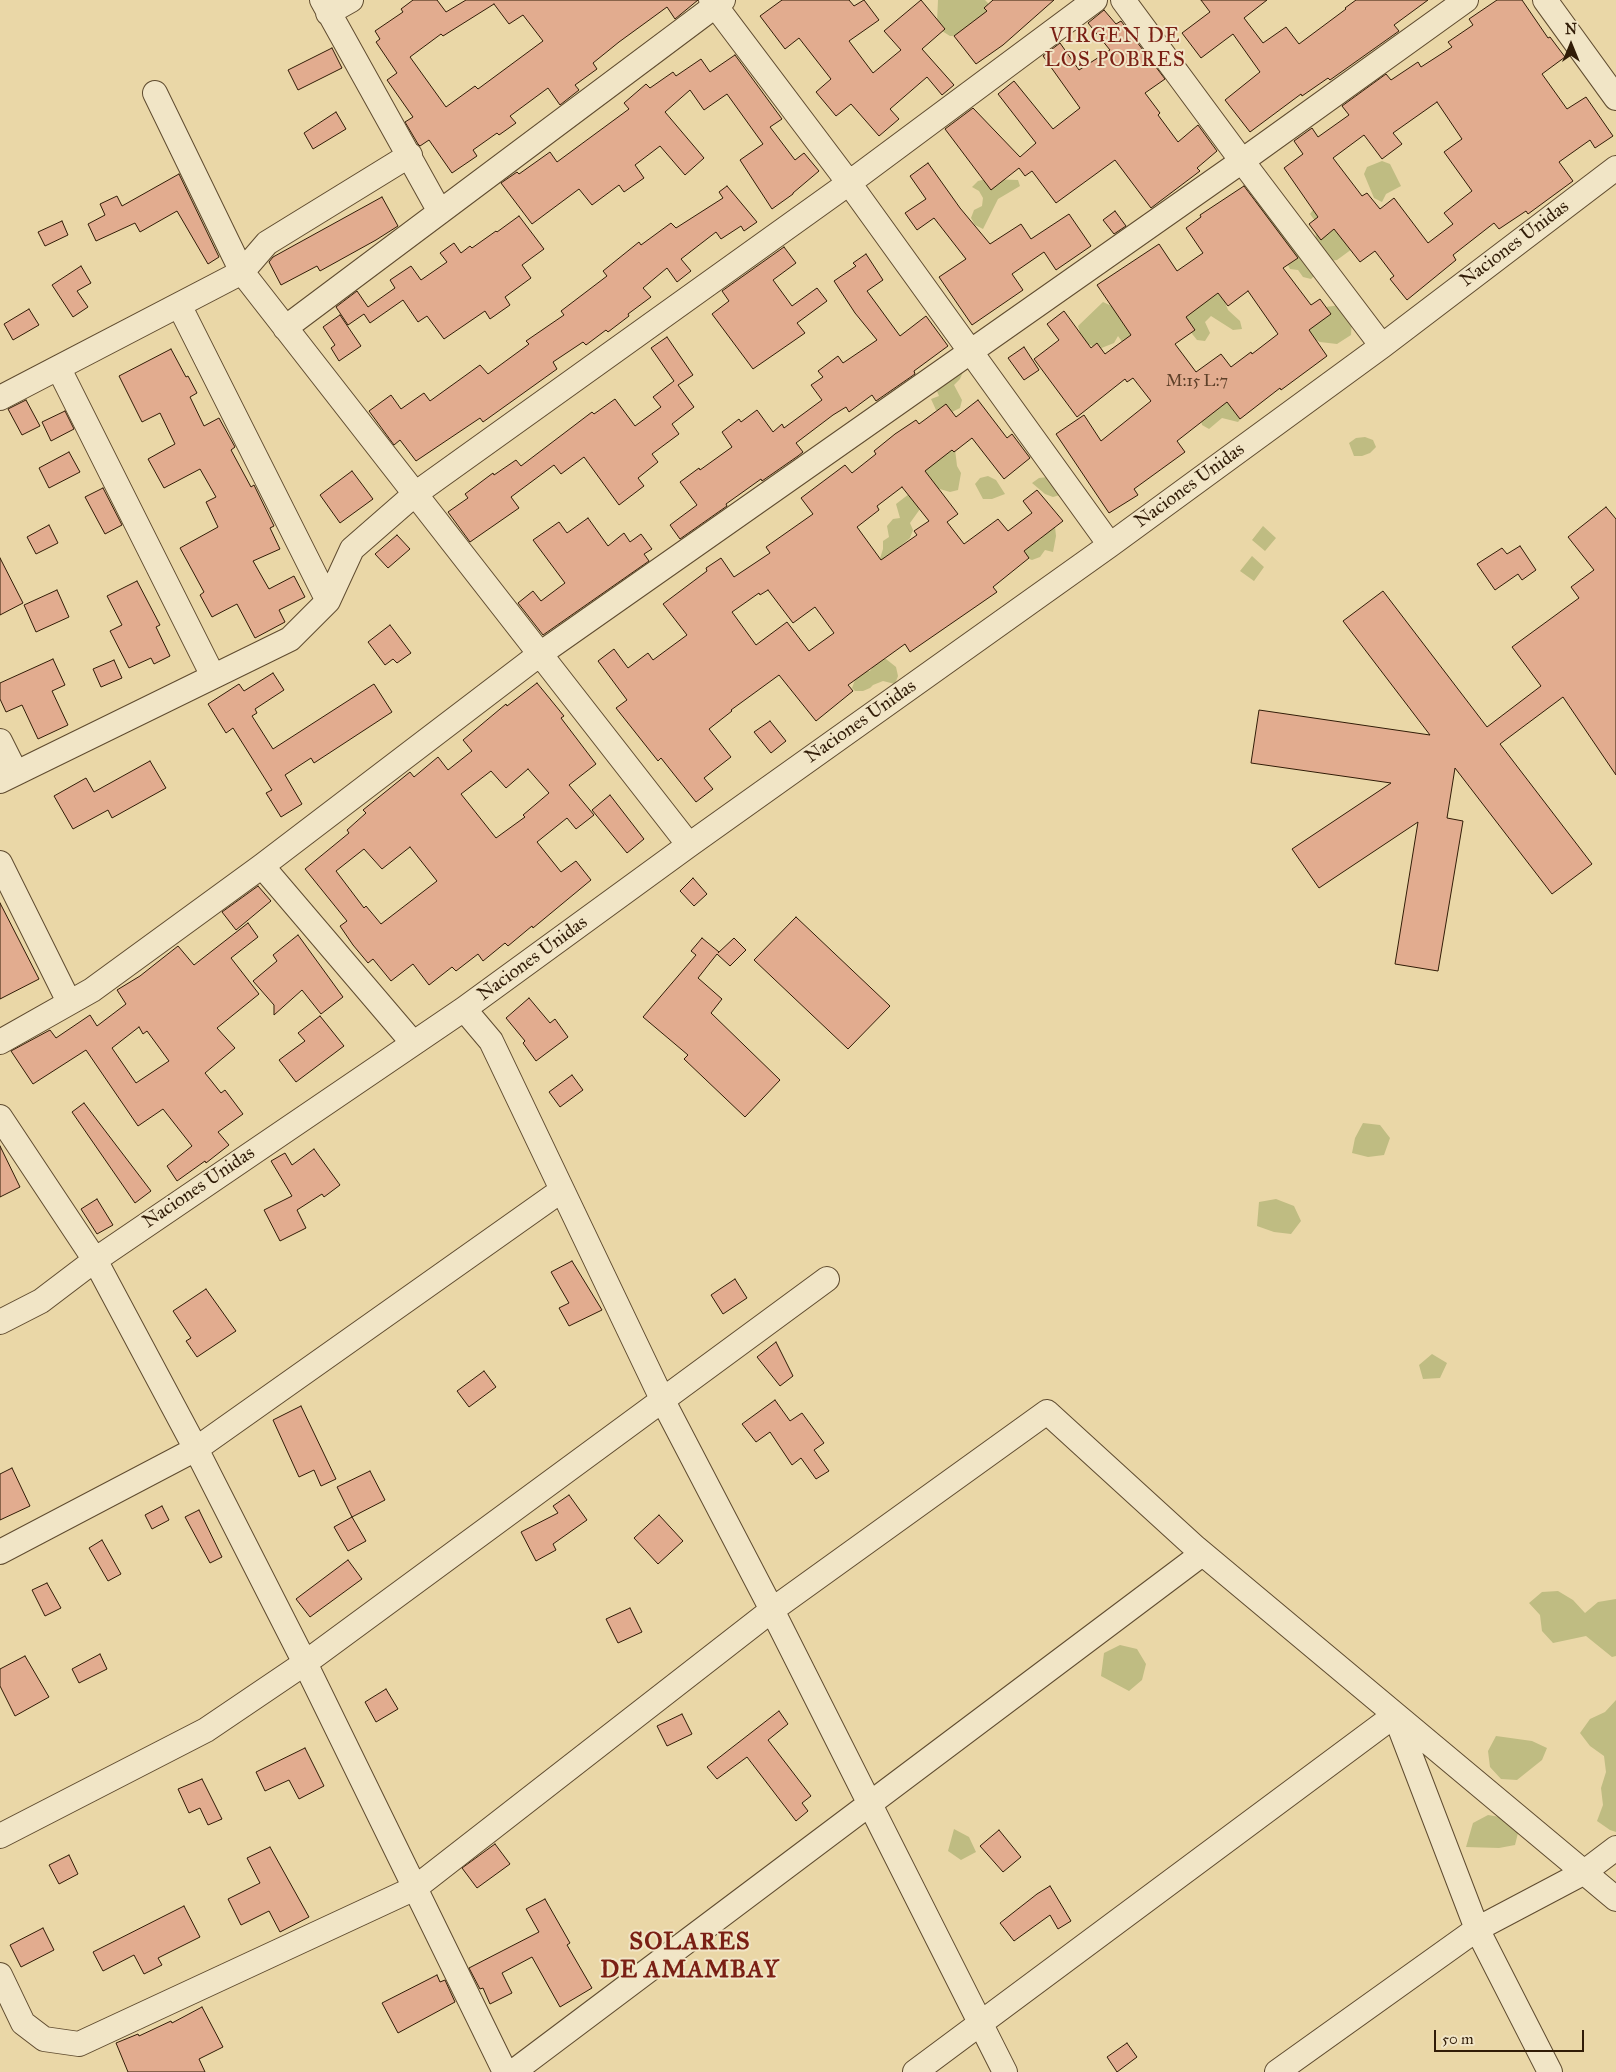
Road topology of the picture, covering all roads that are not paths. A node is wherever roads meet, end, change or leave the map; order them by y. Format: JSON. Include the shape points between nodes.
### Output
{"nodes":[{"id":1,"x":351,"y":0,"type":"edge"},
{"id":2,"x":1095,"y":0,"type":"edge"},
{"id":3,"x":1123,"y":0,"type":"edge"},
{"id":4,"x":1466,"y":0,"type":"edge"},
{"id":5,"x":1546,"y":0,"type":"edge"},
{"id":6,"x":717,"y":2,"type":"edge"},
{"id":7,"x":325,"y":6,"type":"edge"},
{"id":8,"x":156,"y":93,"type":"dead end"},
{"id":9,"x":1616,"y":98,"type":"edge"},
{"id":10,"x":410,"y":155,"type":"junction"},
{"id":11,"x":1242,"y":161,"type":"junction"},
{"id":12,"x":1616,"y":168,"type":"edge"},
{"id":13,"x":849,"y":183,"type":"junction"},
{"id":14,"x":440,"y":212,"type":"junction"},
{"id":15,"x":242,"y":272,"type":"junction"},
{"id":16,"x":179,"y":305,"type":"junction"},
{"id":17,"x":284,"y":328,"type":"junction"},
{"id":18,"x":1382,"y":346,"type":"junction"},
{"id":19,"x":971,"y":350,"type":"junction"},
{"id":20,"x":59,"y":368,"type":"junction"},
{"id":21,"x":0,"y":398,"type":"edge"},
{"id":22,"x":415,"y":494,"type":"junction"},
{"id":23,"x":1110,"y":545,"type":"junction"},
{"id":24,"x":328,"y":601,"type":"junction"},
{"id":25,"x":540,"y":654,"type":"junction"},
{"id":26,"x":213,"y":676,"type":"junction"},
{"id":27,"x":0,"y":740,"type":"edge"},
{"id":28,"x":8,"y":777,"type":"edge"},
{"id":29,"x":689,"y":845,"type":"junction"},
{"id":30,"x":0,"y":863,"type":"edge"},
{"id":31,"x":262,"y":866,"type":"junction"},
{"id":32,"x":69,"y":1002,"type":"junction"},
{"id":33,"x":464,"y":1009,"type":"junction"},
{"id":34,"x":0,"y":1042,"type":"edge"},
{"id":35,"x":413,"y":1043,"type":"junction"},
{"id":36,"x":0,"y":1117,"type":"edge"},
{"id":37,"x":562,"y":1190,"type":"junction"},
{"id":38,"x":95,"y":1260,"type":"junction"},
{"id":39,"x":827,"y":1279,"type":"dead end"},
{"id":40,"x":0,"y":1322,"type":"edge"},
{"id":41,"x":663,"y":1400,"type":"junction"},
{"id":42,"x":196,"y":1448,"type":"junction"},
{"id":43,"x":0,"y":1552,"type":"edge"},
{"id":44,"x":1202,"y":1554,"type":"junction"},
{"id":45,"x":772,"y":1610,"type":"junction"},
{"id":46,"x":305,"y":1663,"type":"junction"},
{"id":47,"x":1395,"y":1715,"type":"junction"},
{"id":48,"x":870,"y":1804,"type":"junction"},
{"id":49,"x":0,"y":1836,"type":"edge"},
{"id":50,"x":1616,"y":1848,"type":"edge"},
{"id":51,"x":1583,"y":1873,"type":"junction"},
{"id":52,"x":415,"y":1888,"type":"junction"},
{"id":53,"x":1616,"y":1899,"type":"edge"},
{"id":54,"x":1477,"y":1929,"type":"junction"},
{"id":55,"x":0,"y":1975,"type":"edge"},
{"id":56,"x":980,"y":2024,"type":"junction"},
{"id":57,"x":505,"y":2072,"type":"edge"},
{"id":58,"x":513,"y":2072,"type":"edge"},
{"id":59,"x":915,"y":2072,"type":"edge"},
{"id":60,"x":1005,"y":2072,"type":"edge"},
{"id":61,"x":1277,"y":2072,"type":"edge"},
{"id":62,"x":1550,"y":2072,"type":"edge"}],
"edges":[{"from":1,"to":7,"type":"street"},
{"from":2,"to":13,"type":"street"},
{"from":3,"to":11,"type":"street"},
{"from":4,"to":11,"type":"street"},
{"from":5,"to":9,"type":"street"},
{"from":6,"to":13,"type":"street"},
{"from":6,"to":14,"type":"street"},
{"from":7,"to":10,"type":"street"},
{"from":8,"to":15,"type":"street"},
{"from":10,"to":14,"type":"street"},
{"from":10,"to":15,"type":"street","via":[[267,243]]},
{"from":11,"to":18,"type":"street"},
{"from":11,"to":19,"type":"street"},
{"from":12,"to":18,"type":"street","name":"Naciones Unidas"},
{"from":13,"to":19,"type":"street"},
{"from":13,"to":22,"type":"street"},
{"from":14,"to":17,"type":"street"},
{"from":15,"to":16,"type":"street"},
{"from":15,"to":17,"type":"street"},
{"from":16,"to":20,"type":"street"},
{"from":16,"to":24,"type":"street"},
{"from":17,"to":22,"type":"street"},
{"from":18,"to":23,"type":"street","name":"Naciones Unidas"},
{"from":19,"to":23,"type":"street"},
{"from":19,"to":25,"type":"street"},
{"from":20,"to":21,"type":"street"},
{"from":20,"to":26,"type":"street"},
{"from":22,"to":24,"type":"street","via":[[352,549]]},
{"from":22,"to":25,"type":"street"},
{"from":23,"to":29,"type":"street","name":"Naciones Unidas"},
{"from":24,"to":26,"type":"street","via":[[290,638]]},
{"from":25,"to":29,"type":"street"},
{"from":25,"to":31,"type":"street"},
{"from":26,"to":28,"type":"street"},
{"from":27,"to":28,"type":"street"},
{"from":29,"to":33,"type":"street","name":"Naciones Unidas"},
{"from":30,"to":32,"type":"street"},
{"from":31,"to":32,"type":"street","via":[[92,990]]},
{"from":31,"to":35,"type":"street"},
{"from":32,"to":34,"type":"street"},
{"from":33,"to":35,"type":"street","name":"Naciones Unidas"},
{"from":33,"to":37,"type":"street","via":[[491,1041]]},
{"from":35,"to":38,"type":"street","name":"Naciones Unidas"},
{"from":36,"to":38,"type":"street"},
{"from":37,"to":41,"type":"street"},
{"from":37,"to":42,"type":"street"},
{"from":38,"to":40,"type":"street","name":"Naciones Unidas","via":[[40,1301]]},
{"from":38,"to":42,"type":"street"},
{"from":39,"to":41,"type":"street"},
{"from":41,"to":45,"type":"street"},
{"from":41,"to":46,"type":"street"},
{"from":42,"to":43,"type":"street"},
{"from":42,"to":46,"type":"street"},
{"from":44,"to":45,"type":"street","via":[[1047,1412]]},
{"from":44,"to":47,"type":"street"},
{"from":44,"to":48,"type":"street"},
{"from":45,"to":48,"type":"street"},
{"from":45,"to":52,"type":"street"},
{"from":46,"to":49,"type":"street","via":[[206,1730]]},
{"from":46,"to":52,"type":"street"},
{"from":47,"to":51,"type":"street"},
{"from":47,"to":54,"type":"street"},
{"from":47,"to":56,"type":"street"},
{"from":48,"to":56,"type":"street"},
{"from":48,"to":58,"type":"street"},
{"from":50,"to":51,"type":"street"},
{"from":51,"to":53,"type":"street"},
{"from":51,"to":54,"type":"street"},
{"from":52,"to":55,"type":"street","via":[[79,2044],[44,2039],[23,2023]]},
{"from":52,"to":57,"type":"street"},
{"from":54,"to":61,"type":"street"},
{"from":54,"to":62,"type":"street"},
{"from":56,"to":59,"type":"street"},
{"from":56,"to":60,"type":"street"}]}
